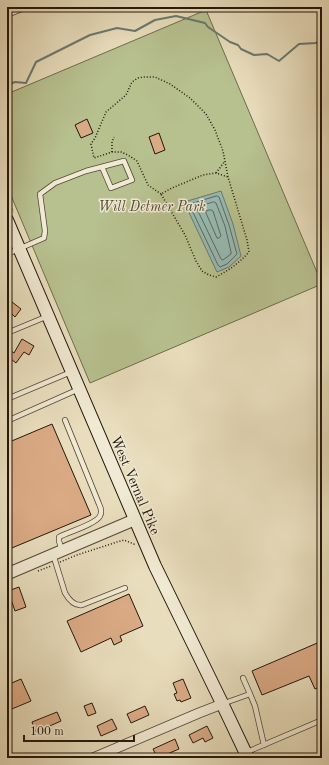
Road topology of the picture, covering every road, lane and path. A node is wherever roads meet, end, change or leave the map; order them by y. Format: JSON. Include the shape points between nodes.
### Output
{"nodes":[{"id":1,"x":27,"y":7,"type":"edge"},
{"id":2,"x":7,"y":15,"type":"edge"},
{"id":3,"x":114,"y":137,"type":"dead end"},
{"id":4,"x":112,"y":152,"type":"junction"},
{"id":5,"x":225,"y":161,"type":"junction"},
{"id":6,"x":102,"y":167,"type":"junction"},
{"id":7,"x":216,"y":172,"type":"junction"},
{"id":8,"x":228,"y":178,"type":"junction"},
{"id":9,"x":161,"y":194,"type":"junction"},
{"id":10,"x":7,"y":220,"type":"edge"},
{"id":11,"x":19,"y":249,"type":"junction"},
{"id":12,"x":7,"y":254,"type":"edge"},
{"id":13,"x":48,"y":316,"type":"junction"},
{"id":14,"x":7,"y":334,"type":"edge"},
{"id":15,"x":71,"y":372,"type":"junction"},
{"id":16,"x":79,"y":389,"type":"junction"},
{"id":17,"x":7,"y":399,"type":"edge"},
{"id":18,"x":65,"y":420,"type":"dead end"},
{"id":19,"x":7,"y":421,"type":"edge"},
{"id":20,"x":134,"y":520,"type":"junction"},
{"id":21,"x":134,"y":544,"type":"dead end"},
{"id":22,"x":57,"y":556,"type":"junction"},
{"id":23,"x":35,"y":573,"type":"dead end"},
{"id":24,"x":7,"y":574,"type":"edge"},
{"id":25,"x":124,"y":588,"type":"dead end"},
{"id":26,"x":243,"y":678,"type":"dead end"},
{"id":27,"x":250,"y":694,"type":"junction"},
{"id":28,"x":222,"y":704,"type":"junction"},
{"id":29,"x":322,"y":720,"type":"edge"},
{"id":30,"x":264,"y":745,"type":"junction"},
{"id":31,"x":246,"y":755,"type":"edge"},
{"id":32,"x":93,"y":758,"type":"edge"}],
"edges":[{"from":1,"to":2,"type":"lane"},
{"from":3,"to":4,"type":"path"},
{"from":4,"to":5,"type":"path","via":[[94,158],[91,144],[106,112],[126,95],[132,82],[138,78],[155,77],[190,98],[206,114],[215,130]]},
{"from":4,"to":9,"type":"path","via":[[121,152],[137,161],[148,185]]},
{"from":5,"to":7,"type":"path"},
{"from":5,"to":8,"type":"path"},
{"from":6,"to":6,"type":"lane","via":[[124,161],[132,180],[111,188]]},
{"from":6,"to":11,"type":"lane","via":[[55,183],[40,194],[44,238]]},
{"from":7,"to":8,"type":"path"},
{"from":7,"to":9,"type":"path","via":[[188,181]]},
{"from":8,"to":9,"type":"path","via":[[249,252],[228,271],[216,277],[202,272],[185,235]]},
{"from":10,"to":11,"type":"main road","name":"West Vernal Pike"},
{"from":11,"to":12,"type":"lane"},
{"from":11,"to":13,"type":"main road","name":"West Vernal Pike"},
{"from":13,"to":14,"type":"lane"},
{"from":13,"to":15,"type":"main road","name":"West Vernal Pike"},
{"from":15,"to":16,"type":"main road","name":"West Vernal Pike"},
{"from":15,"to":17,"type":"lane"},
{"from":16,"to":19,"type":"lane"},
{"from":16,"to":20,"type":"main road","name":"West Vernal Pike"},
{"from":18,"to":22,"type":"lane","via":[[101,511],[94,522],[60,537]]},
{"from":20,"to":22,"type":"street"},
{"from":20,"to":28,"type":"main road","name":"West Vernal Pike","via":[[166,592]]},
{"from":21,"to":22,"type":"path","via":[[124,540],[77,555]]},
{"from":22,"to":23,"type":"path"},
{"from":22,"to":24,"type":"street"},
{"from":22,"to":25,"type":"lane","via":[[65,593],[75,604],[82,605]]},
{"from":26,"to":27,"type":"lane"},
{"from":27,"to":28,"type":"lane"},
{"from":27,"to":30,"type":"lane"},
{"from":28,"to":31,"type":"main road","name":"West Vernal Pike"},
{"from":28,"to":32,"type":"street"},
{"from":29,"to":30,"type":"lane"},
{"from":30,"to":31,"type":"lane"}]}
